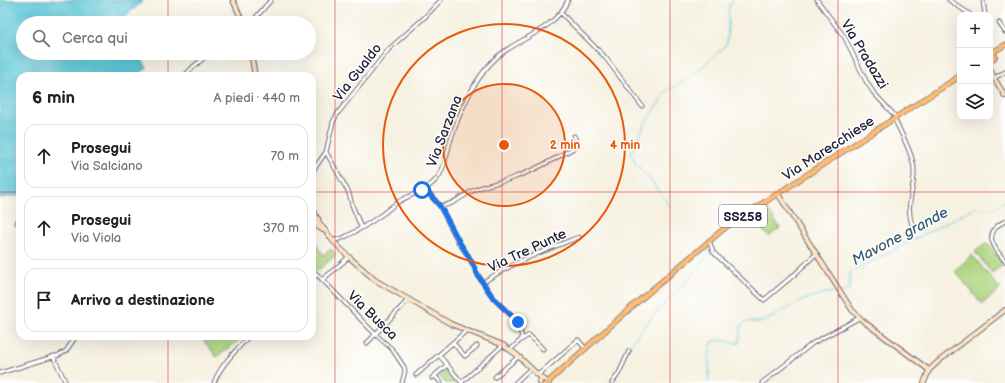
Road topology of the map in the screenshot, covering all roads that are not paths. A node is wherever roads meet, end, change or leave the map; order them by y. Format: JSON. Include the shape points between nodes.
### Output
{"nodes":[{"id":1,"x":233,"y":0,"type":"edge"},
{"id":2,"x":272,"y":0,"type":"edge"},
{"id":3,"x":441,"y":0,"type":"edge"},
{"id":4,"x":568,"y":0,"type":"edge"},
{"id":5,"x":817,"y":0,"type":"edge"},
{"id":6,"x":949,"y":0,"type":"edge"},
{"id":7,"x":983,"y":0,"type":"edge"},
{"id":8,"x":967,"y":12,"type":"edge"},
{"id":9,"x":985,"y":12,"type":"edge"},
{"id":10,"x":562,"y":13,"type":"junction"},
{"id":11,"x":240,"y":16,"type":"edge"},
{"id":12,"x":257,"y":16,"type":"edge"},
{"id":13,"x":999,"y":23,"type":"dead end"},
{"id":14,"x":1005,"y":32,"type":"edge"},
{"id":15,"x":1005,"y":46,"type":"edge"},
{"id":16,"x":993,"y":52,"type":"edge"},
{"id":17,"x":202,"y":60,"type":"edge"},
{"id":18,"x":252,"y":60,"type":"edge"},
{"id":19,"x":188,"y":72,"type":"edge"},
{"id":20,"x":254,"y":72,"type":"edge"},
{"id":21,"x":1005,"y":72,"type":"edge"},
{"id":22,"x":957,"y":78,"type":"edge"},
{"id":23,"x":994,"y":78,"type":"joint"},
{"id":24,"x":1005,"y":96,"type":"edge"},
{"id":25,"x":642,"y":106,"type":"dead end"},
{"id":26,"x":895,"y":117,"type":"junction"},
{"id":27,"x":574,"y":136,"type":"dead end"},
{"id":28,"x":326,"y":152,"type":"junction"},
{"id":29,"x":316,"y":166,"type":"edge"},
{"id":30,"x":425,"y":189,"type":"junction"},
{"id":31,"x":778,"y":194,"type":"junction"},
{"id":32,"x":440,"y":206,"type":"junction"},
{"id":33,"x":1005,"y":221,"type":"edge"},
{"id":34,"x":316,"y":224,"type":"edge"},
{"id":35,"x":361,"y":227,"type":"junction"},
{"id":36,"x":913,"y":228,"type":"dead end"},
{"id":37,"x":579,"y":237,"type":"dead end"},
{"id":38,"x":709,"y":240,"type":"junction"},
{"id":39,"x":333,"y":241,"type":"junction"},
{"id":40,"x":816,"y":254,"type":"junction"},
{"id":41,"x":349,"y":257,"type":"junction"},
{"id":42,"x":1005,"y":261,"type":"edge"},
{"id":43,"x":317,"y":275,"type":"edge"},
{"id":44,"x":322,"y":280,"type":"junction"},
{"id":45,"x":484,"y":282,"type":"junction"},
{"id":46,"x":408,"y":300,"type":"junction"},
{"id":47,"x":1005,"y":310,"type":"edge"},
{"id":48,"x":860,"y":318,"type":"junction"},
{"id":49,"x":466,"y":331,"type":"junction"},
{"id":50,"x":375,"y":334,"type":"junction"},
{"id":51,"x":73,"y":340,"type":"edge"},
{"id":52,"x":246,"y":340,"type":"edge"},
{"id":53,"x":521,"y":340,"type":"junction"},
{"id":54,"x":367,"y":343,"type":"dead end"},
{"id":55,"x":453,"y":343,"type":"junction"},
{"id":56,"x":503,"y":345,"type":"junction"},
{"id":57,"x":477,"y":346,"type":"dead end"},
{"id":58,"x":543,"y":349,"type":"dead end"},
{"id":59,"x":586,"y":349,"type":"junction"},
{"id":60,"x":510,"y":350,"type":"junction"},
{"id":61,"x":629,"y":351,"type":"dead end"},
{"id":62,"x":439,"y":355,"type":"junction"},
{"id":63,"x":53,"y":356,"type":"junction"},
{"id":64,"x":518,"y":357,"type":"junction"},
{"id":65,"x":447,"y":366,"type":"junction"},
{"id":66,"x":531,"y":368,"type":"junction"},
{"id":67,"x":929,"y":370,"type":"junction"},
{"id":68,"x":0,"y":373,"type":"edge"},
{"id":69,"x":416,"y":375,"type":"dead end"},
{"id":70,"x":539,"y":376,"type":"junction"},
{"id":71,"x":495,"y":377,"type":"dead end"},
{"id":72,"x":66,"y":383,"type":"edge"},
{"id":73,"x":214,"y":383,"type":"edge"},
{"id":74,"x":402,"y":383,"type":"edge"},
{"id":75,"x":441,"y":383,"type":"edge"},
{"id":76,"x":462,"y":383,"type":"edge"},
{"id":77,"x":515,"y":383,"type":"edge"},
{"id":78,"x":540,"y":383,"type":"edge"},
{"id":79,"x":548,"y":383,"type":"edge"},
{"id":80,"x":612,"y":383,"type":"edge"},
{"id":81,"x":762,"y":383,"type":"edge"},
{"id":82,"x":924,"y":383,"type":"edge"}],
"edges":[{"from":1,"to":11,"type":"street"},
{"from":2,"to":12,"type":"street"},
{"from":3,"to":28,"type":"street","name":"Via Gualdo","via":[[389,49],[338,114],[333,122]]},
{"from":4,"to":10,"type":"street","name":"Via Sarzana"},
{"from":5,"to":26,"type":"street","name":"Via Pradazzi","via":[[845,38],[870,86]]},
{"from":6,"to":8,"type":"street"},
{"from":7,"to":9,"type":"street"},
{"from":10,"to":25,"type":"street","via":[[605,57]]},
{"from":10,"to":30,"type":"street","name":"Via Sarzana","via":[[490,64],[467,99],[450,141],[441,173]]},
{"from":13,"to":14,"type":"street"},
{"from":15,"to":16,"type":"main road"},
{"from":17,"to":19,"type":"street"},
{"from":18,"to":20,"type":"street"},
{"from":21,"to":23,"type":"street"},
{"from":22,"to":26,"type":"main road","name":"Via Marecchiese","number":"SS258"},
{"from":23,"to":24,"type":"street"},
{"from":26,"to":31,"type":"main road","name":"Via Marecchiese","number":"SS258"},
{"from":26,"to":36,"type":"street","name":"Via Pradazzi","via":[[913,162],[909,210]]},
{"from":27,"to":32,"type":"street","via":[[577,146],[536,168],[512,179],[486,185],[451,204]]},
{"from":28,"to":29,"type":"street","name":"Via Gualdo"},
{"from":28,"to":35,"type":"street","via":[[349,193]]},
{"from":30,"to":32,"type":"street"},
{"from":30,"to":35,"type":"street","name":"Via Sarzana","via":[[398,202]]},
{"from":31,"to":38,"type":"main road","name":"Via Marecchiese","number":"SS258"},
{"from":31,"to":40,"type":"street"},
{"from":32,"to":45,"type":"street"},
{"from":33,"to":42,"type":"street","via":[[997,226],[991,239]]},
{"from":34,"to":39,"type":"street"},
{"from":35,"to":39,"type":"street","name":"Via Sarzana"},
{"from":37,"to":45,"type":"street","name":"Via Tre Punte","via":[[534,255]]},
{"from":38,"to":40,"type":"street","via":[[713,252],[764,300]]},
{"from":38,"to":59,"type":"main road","name":"Via Marecchiese","number":"SS258"},
{"from":39,"to":41,"type":"street"},
{"from":40,"to":48,"type":"street","via":[[843,297]]},
{"from":41,"to":44,"type":"street"},
{"from":41,"to":46,"type":"street","via":[[375,280]]},
{"from":43,"to":44,"type":"street","name":"Via Busca"},
{"from":44,"to":50,"type":"street","name":"Via Busca"},
{"from":45,"to":53,"type":"street","via":[[494,299],[518,322],[522,333]]},
{"from":46,"to":49,"type":"street"},
{"from":46,"to":50,"type":"street"},
{"from":47,"to":67,"type":"street"},
{"from":48,"to":67,"type":"street"},
{"from":48,"to":81,"type":"street","via":[[813,343]]},
{"from":49,"to":55,"type":"street"},
{"from":49,"to":56,"type":"street"},
{"from":50,"to":54,"type":"street"},
{"from":50,"to":74,"type":"street","name":"Via Busca","via":[[392,349],[404,367]]},
{"from":51,"to":63,"type":"street","via":[[66,351]]},
{"from":52,"to":73,"type":"street","via":[[221,370]]},
{"from":53,"to":58,"type":"street","via":[[529,335]]},
{"from":53,"to":60,"type":"street"},
{"from":55,"to":57,"type":"street","via":[[465,356]]},
{"from":55,"to":62,"type":"street"},
{"from":56,"to":60,"type":"street"},
{"from":56,"to":76,"type":"street"},
{"from":59,"to":70,"type":"street","via":[[578,340]]},
{"from":59,"to":79,"type":"main road","name":"Via Marecchiese","number":"SS258"},
{"from":60,"to":64,"type":"street"},
{"from":61,"to":80,"type":"street"},
{"from":62,"to":65,"type":"street"},
{"from":62,"to":69,"type":"street"},
{"from":63,"to":68,"type":"street"},
{"from":63,"to":72,"type":"street"},
{"from":64,"to":66,"type":"street"},
{"from":64,"to":71,"type":"street"},
{"from":65,"to":75,"type":"street","via":[[433,377]]},
{"from":65,"to":76,"type":"street"},
{"from":66,"to":70,"type":"street"},
{"from":66,"to":77,"type":"street"},
{"from":67,"to":82,"type":"street"},
{"from":70,"to":78,"type":"street"},
{"from":70,"to":79,"type":"street"}]}
